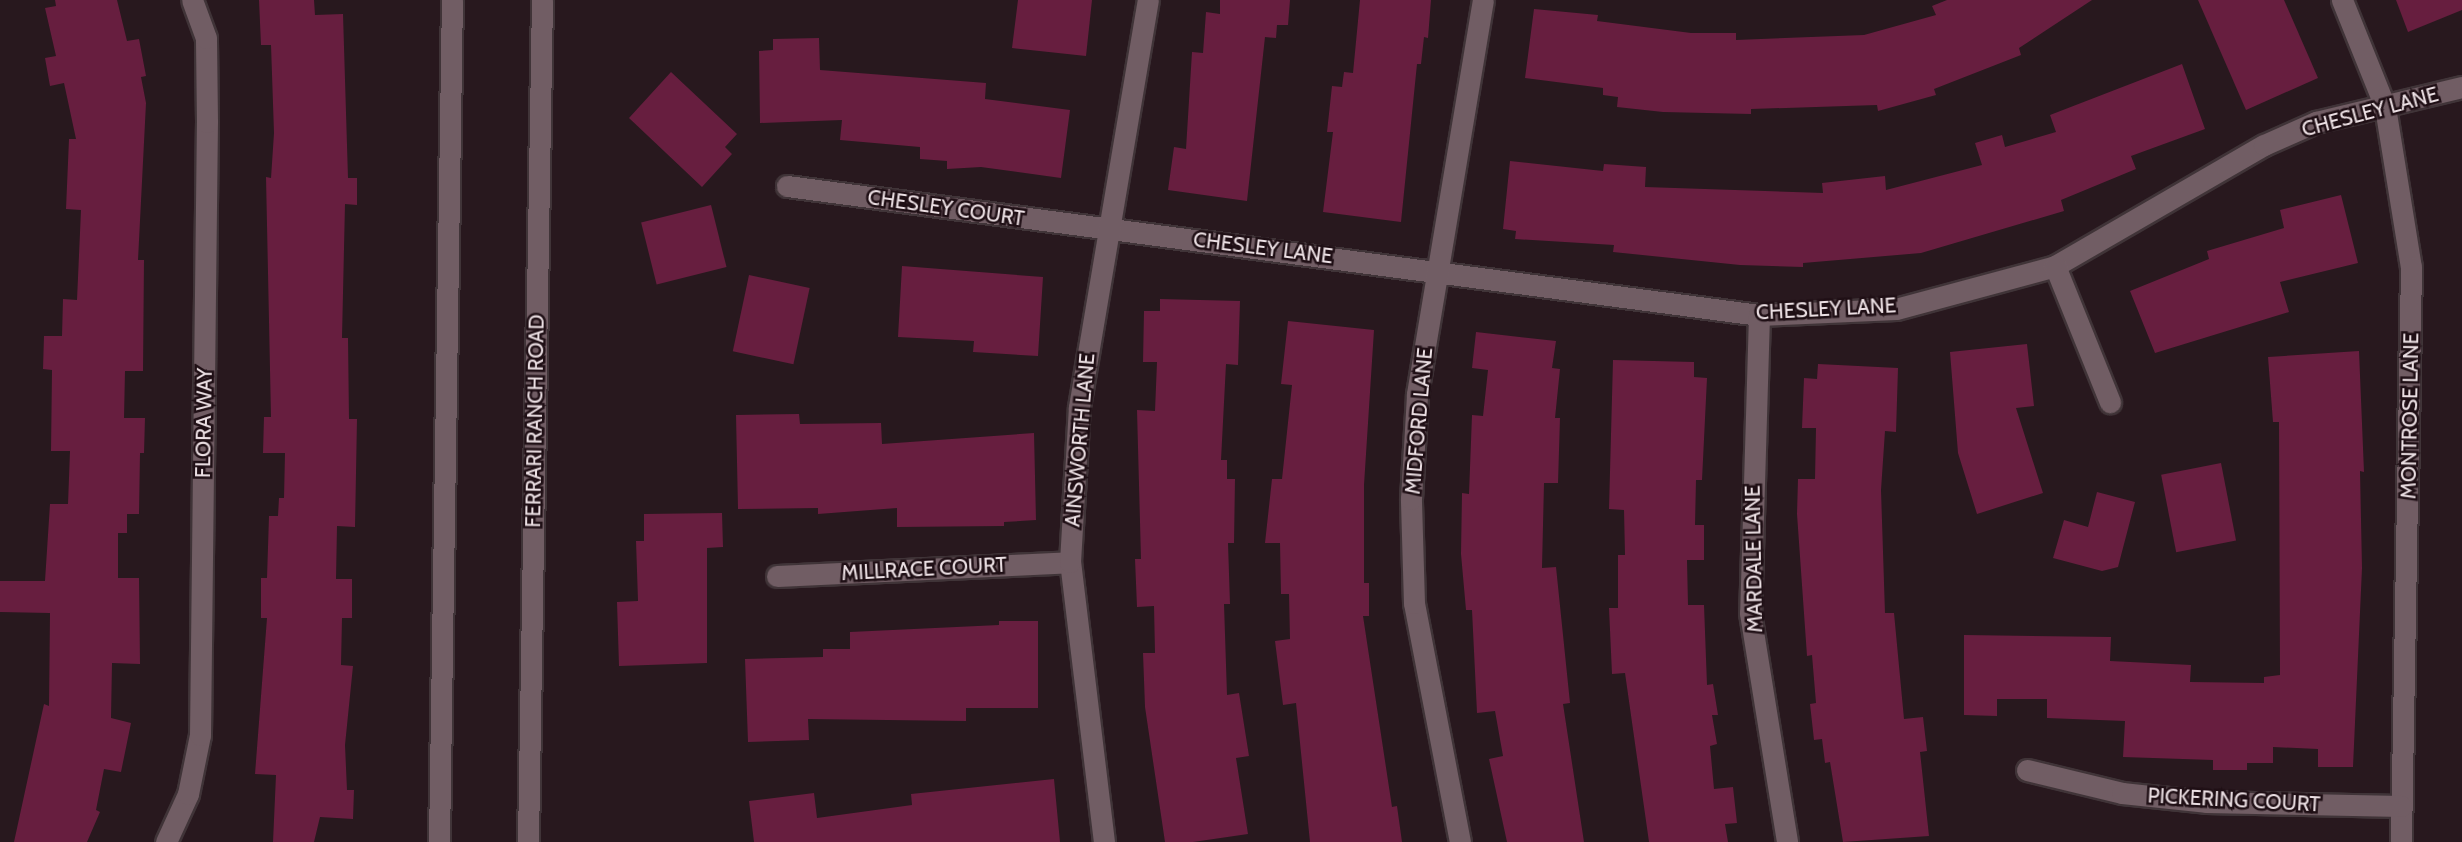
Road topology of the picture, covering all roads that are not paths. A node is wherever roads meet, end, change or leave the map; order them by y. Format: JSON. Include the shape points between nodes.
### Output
{"nodes":[{"id":1,"x":192,"y":0,"type":"edge"},
{"id":2,"x":453,"y":0,"type":"edge"},
{"id":3,"x":542,"y":0,"type":"edge"},
{"id":4,"x":1148,"y":0,"type":"edge"},
{"id":5,"x":1483,"y":0,"type":"edge"},
{"id":6,"x":2342,"y":0,"type":"edge"},
{"id":7,"x":2462,"y":87,"type":"edge"},
{"id":8,"x":2385,"y":107,"type":"junction"},
{"id":9,"x":787,"y":186,"type":"dead end"},
{"id":10,"x":1106,"y":229,"type":"junction"},
{"id":11,"x":2055,"y":266,"type":"junction"},
{"id":12,"x":1436,"y":269,"type":"junction"},
{"id":13,"x":1759,"y":315,"type":"junction"},
{"id":14,"x":2110,"y":402,"type":"dead end"},
{"id":15,"x":1070,"y":562,"type":"junction"},
{"id":16,"x":777,"y":576,"type":"dead end"},
{"id":17,"x":2027,"y":770,"type":"dead end"},
{"id":18,"x":2401,"y":806,"type":"junction"},
{"id":19,"x":166,"y":842,"type":"edge"},
{"id":20,"x":439,"y":842,"type":"edge"},
{"id":21,"x":528,"y":842,"type":"edge"},
{"id":22,"x":1104,"y":842,"type":"edge"},
{"id":23,"x":1461,"y":842,"type":"edge"},
{"id":24,"x":1787,"y":842,"type":"edge"},
{"id":25,"x":2401,"y":842,"type":"edge"}],
"edges":[{"from":1,"to":19,"type":"street","name":"FLORA WAY","via":[[206,38],[207,110],[200,735],[188,794]]},
{"from":2,"to":20,"type":"street"},
{"from":3,"to":21,"type":"street","name":"FERRARI RANCH ROAD"},
{"from":4,"to":10,"type":"street","name":"AINSWORTH LANE"},
{"from":5,"to":12,"type":"street","name":"MIDFORD LANE"},
{"from":6,"to":8,"type":"street","name":"MONTROSE LANE"},
{"from":7,"to":8,"type":"street","name":"CHESLEY LANE"},
{"from":8,"to":11,"type":"street","name":"CHESLEY LANE","via":[[2316,122],[2264,145]]},
{"from":8,"to":18,"type":"street","name":"MONTROSE LANE","via":[[2411,267]]},
{"from":9,"to":10,"type":"street","name":"CHESLEY COURT"},
{"from":10,"to":12,"type":"street","name":"CHESLEY LANE"},
{"from":10,"to":15,"type":"street","name":"AINSWORTH LANE","via":[[1079,407]]},
{"from":11,"to":13,"type":"street","name":"CHESLEY LANE","via":[[1896,309]]},
{"from":11,"to":14,"type":"street"},
{"from":12,"to":13,"type":"street","name":"CHESLEY LANE"},
{"from":12,"to":23,"type":"street","name":"MIDFORD LANE","via":[[1411,499],[1415,603]]},
{"from":13,"to":24,"type":"street","name":"MARDALE LANE","via":[[1750,613]]},
{"from":15,"to":16,"type":"street","name":"MILLRACE COURT"},
{"from":15,"to":22,"type":"street","name":"AINSWORTH LANE"},
{"from":17,"to":18,"type":"street","name":"PICKERING COURT","via":[[2122,793],[2206,802]]},
{"from":18,"to":25,"type":"street","name":"MONTROSE LANE"}]}
